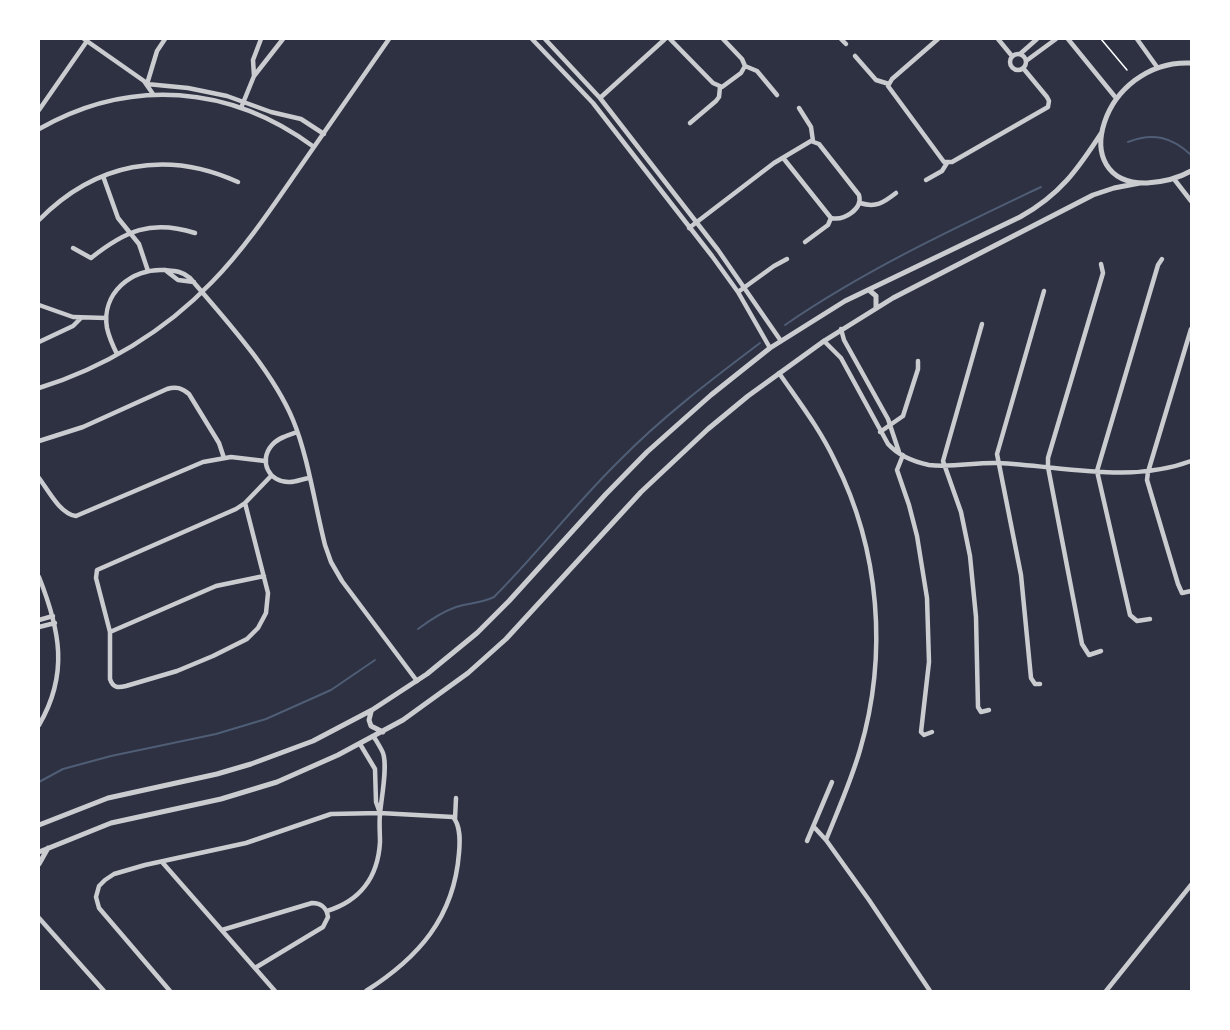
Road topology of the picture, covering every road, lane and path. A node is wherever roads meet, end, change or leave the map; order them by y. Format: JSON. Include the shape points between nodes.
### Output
{"nodes":[{"id":1,"x":165,"y":39,"type":"edge"},
{"id":2,"x":261,"y":39,"type":"edge"},
{"id":3,"x":283,"y":39,"type":"edge"},
{"id":4,"x":388,"y":39,"type":"edge"},
{"id":5,"x":532,"y":39,"type":"edge"},
{"id":6,"x":546,"y":39,"type":"edge"},
{"id":7,"x":665,"y":39,"type":"edge"},
{"id":8,"x":670,"y":39,"type":"edge"},
{"id":9,"x":723,"y":39,"type":"edge"},
{"id":10,"x":841,"y":39,"type":"edge"},
{"id":11,"x":938,"y":39,"type":"edge"},
{"id":12,"x":998,"y":39,"type":"edge"},
{"id":13,"x":1037,"y":39,"type":"edge"},
{"id":14,"x":1056,"y":39,"type":"edge"},
{"id":15,"x":1068,"y":39,"type":"edge"},
{"id":16,"x":1101,"y":39,"type":"edge"},
{"id":17,"x":1137,"y":39,"type":"edge"},
{"id":18,"x":86,"y":40,"type":"edge"},
{"id":19,"x":846,"y":44,"type":"dead end"},
{"id":20,"x":540,"y":46,"type":"junction"},
{"id":21,"x":1020,"y":54,"type":"junction"},
{"id":22,"x":855,"y":56,"type":"dead end"},
{"id":23,"x":1012,"y":56,"type":"junction"},
{"id":24,"x":1026,"y":61,"type":"junction"},
{"id":25,"x":1191,"y":63,"type":"edge"},
{"id":26,"x":745,"y":66,"type":"junction"},
{"id":27,"x":1157,"y":67,"type":"junction"},
{"id":28,"x":1023,"y":68,"type":"junction"},
{"id":29,"x":1127,"y":70,"type":"dead end"},
{"id":30,"x":254,"y":76,"type":"junction"},
{"id":31,"x":147,"y":84,"type":"junction"},
{"id":32,"x":889,"y":84,"type":"junction"},
{"id":33,"x":720,"y":87,"type":"junction"},
{"id":34,"x":153,"y":94,"type":"junction"},
{"id":35,"x":777,"y":96,"type":"dead end"},
{"id":36,"x":600,"y":98,"type":"junction"},
{"id":37,"x":1116,"y":98,"type":"junction"},
{"id":38,"x":243,"y":101,"type":"junction"},
{"id":39,"x":593,"y":103,"type":"junction"},
{"id":40,"x":241,"y":108,"type":"junction"},
{"id":41,"x":799,"y":108,"type":"dead end"},
{"id":42,"x":39,"y":110,"type":"edge"},
{"id":43,"x":690,"y":123,"type":"dead end"},
{"id":44,"x":39,"y":129,"type":"edge"},
{"id":45,"x":1102,"y":132,"type":"junction"},
{"id":46,"x":324,"y":134,"type":"junction"},
{"id":47,"x":813,"y":141,"type":"junction"},
{"id":48,"x":314,"y":147,"type":"junction"},
{"id":49,"x":647,"y":159,"type":"junction"},
{"id":50,"x":784,"y":159,"type":"junction"},
{"id":51,"x":947,"y":163,"type":"junction"},
{"id":52,"x":640,"y":164,"type":"junction"},
{"id":53,"x":1191,"y":171,"type":"edge"},
{"id":54,"x":103,"y":176,"type":"junction"},
{"id":55,"x":1174,"y":179,"type":"junction"},
{"id":56,"x":926,"y":180,"type":"dead end"},
{"id":57,"x":238,"y":182,"type":"dead end"},
{"id":58,"x":1140,"y":183,"type":"junction"},
{"id":59,"x":896,"y":193,"type":"dead end"},
{"id":60,"x":1191,"y":201,"type":"edge"},
{"id":61,"x":860,"y":203,"type":"junction"},
{"id":62,"x":831,"y":218,"type":"junction"},
{"id":63,"x":39,"y":220,"type":"edge"},
{"id":64,"x":697,"y":223,"type":"junction"},
{"id":65,"x":689,"y":228,"type":"junction"},
{"id":66,"x":130,"y":233,"type":"junction"},
{"id":67,"x":195,"y":233,"type":"dead end"},
{"id":68,"x":805,"y":242,"type":"dead end"},
{"id":69,"x":73,"y":248,"type":"dead end"},
{"id":70,"x":787,"y":259,"type":"dead end"},
{"id":71,"x":1162,"y":259,"type":"dead end"},
{"id":72,"x":1101,"y":264,"type":"dead end"},
{"id":73,"x":165,"y":270,"type":"junction"},
{"id":74,"x":148,"y":271,"type":"junction"},
{"id":75,"x":194,"y":282,"type":"junction"},
{"id":76,"x":746,"y":288,"type":"junction"},
{"id":77,"x":869,"y":290,"type":"junction"},
{"id":78,"x":202,"y":291,"type":"junction"},
{"id":79,"x":1044,"y":291,"type":"dead end"},
{"id":80,"x":738,"y":292,"type":"junction"},
{"id":81,"x":39,"y":305,"type":"edge"},
{"id":82,"x":876,"y":308,"type":"junction"},
{"id":83,"x":81,"y":318,"type":"junction"},
{"id":84,"x":106,"y":318,"type":"junction"},
{"id":85,"x":982,"y":324,"type":"dead end"},
{"id":86,"x":841,"y":329,"type":"junction"},
{"id":87,"x":1191,"y":329,"type":"edge"},
{"id":88,"x":781,"y":341,"type":"junction"},
{"id":89,"x":824,"y":341,"type":"junction"},
{"id":90,"x":39,"y":342,"type":"edge"},
{"id":91,"x":770,"y":348,"type":"junction"},
{"id":92,"x":117,"y":354,"type":"junction"},
{"id":93,"x":918,"y":361,"type":"dead end"},
{"id":94,"x":779,"y":373,"type":"junction"},
{"id":95,"x":39,"y":388,"type":"edge"},
{"id":96,"x":890,"y":427,"type":"junction"},
{"id":97,"x":297,"y":432,"type":"junction"},
{"id":98,"x":880,"y":432,"type":"junction"},
{"id":99,"x":39,"y":441,"type":"edge"},
{"id":100,"x":901,"y":453,"type":"junction"},
{"id":101,"x":224,"y":458,"type":"junction"},
{"id":102,"x":265,"y":461,"type":"junction"},
{"id":103,"x":1190,"y":462,"type":"edge"},
{"id":104,"x":997,"y":463,"type":"junction"},
{"id":105,"x":944,"y":465,"type":"junction"},
{"id":106,"x":1048,"y":467,"type":"junction"},
{"id":107,"x":1191,"y":468,"type":"edge"},
{"id":108,"x":1097,"y":471,"type":"junction"},
{"id":109,"x":1148,"y":472,"type":"junction"},
{"id":110,"x":272,"y":476,"type":"junction"},
{"id":111,"x":39,"y":478,"type":"edge"},
{"id":112,"x":309,"y":478,"type":"junction"},
{"id":113,"x":245,"y":503,"type":"junction"},
{"id":114,"x":264,"y":576,"type":"junction"},
{"id":115,"x":39,"y":577,"type":"edge"},
{"id":116,"x":1191,"y":591,"type":"edge"},
{"id":117,"x":53,"y":616,"type":"junction"},
{"id":118,"x":1150,"y":619,"type":"dead end"},
{"id":119,"x":39,"y":620,"type":"edge"},
{"id":120,"x":55,"y":623,"type":"junction"},
{"id":121,"x":39,"y":627,"type":"edge"},
{"id":122,"x":110,"y":632,"type":"junction"},
{"id":123,"x":1101,"y":651,"type":"dead end"},
{"id":124,"x":417,"y":681,"type":"junction"},
{"id":125,"x":1040,"y":684,"type":"dead end"},
{"id":126,"x":372,"y":710,"type":"junction"},
{"id":127,"x":989,"y":710,"type":"dead end"},
{"id":128,"x":39,"y":725,"type":"edge"},
{"id":129,"x":383,"y":732,"type":"junction"},
{"id":130,"x":932,"y":732,"type":"dead end"},
{"id":131,"x":374,"y":737,"type":"junction"},
{"id":132,"x":360,"y":744,"type":"junction"},
{"id":133,"x":832,"y":782,"type":"dead end"},
{"id":134,"x":456,"y":798,"type":"dead end"},
{"id":135,"x":380,"y":813,"type":"junction"},
{"id":136,"x":455,"y":819,"type":"junction"},
{"id":137,"x":39,"y":825,"type":"edge"},
{"id":138,"x":814,"y":826,"type":"junction"},
{"id":139,"x":826,"y":840,"type":"junction"},
{"id":140,"x":807,"y":841,"type":"dead end"},
{"id":141,"x":48,"y":848,"type":"junction"},
{"id":142,"x":39,"y":852,"type":"edge"},
{"id":143,"x":162,"y":862,"type":"junction"},
{"id":144,"x":39,"y":864,"type":"edge"},
{"id":145,"x":1191,"y":885,"type":"edge"},
{"id":146,"x":327,"y":911,"type":"junction"},
{"id":147,"x":39,"y":918,"type":"edge"},
{"id":148,"x":222,"y":930,"type":"junction"},
{"id":149,"x":255,"y":968,"type":"junction"},
{"id":150,"x":104,"y":991,"type":"edge"},
{"id":151,"x":170,"y":991,"type":"edge"},
{"id":152,"x":275,"y":991,"type":"edge"},
{"id":153,"x":366,"y":991,"type":"edge"},
{"id":154,"x":930,"y":991,"type":"edge"},
{"id":155,"x":1106,"y":991,"type":"edge"}],
"edges":[{"from":1,"to":31,"type":"street"},
{"from":2,"to":30,"type":"street"},
{"from":3,"to":30,"type":"street"},
{"from":4,"to":46,"type":"street"},
{"from":5,"to":20,"type":"street"},
{"from":6,"to":20,"type":"street"},
{"from":6,"to":36,"type":"street"},
{"from":7,"to":36,"type":"street"},
{"from":8,"to":33,"type":"street"},
{"from":9,"to":26,"type":"street"},
{"from":10,"to":19,"type":"street"},
{"from":11,"to":32,"type":"street"},
{"from":12,"to":23,"type":"street"},
{"from":13,"to":21,"type":"street"},
{"from":14,"to":24,"type":"street"},
{"from":15,"to":37,"type":"street"},
{"from":16,"to":29,"type":"path"},
{"from":17,"to":27,"type":"street"},
{"from":18,"to":31,"type":"street"},
{"from":18,"to":42,"type":"street"},
{"from":20,"to":39,"type":"street"},
{"from":21,"to":23,"type":"street"},
{"from":21,"to":24,"type":"street"},
{"from":22,"to":32,"type":"street","via":[[876,80]]},
{"from":23,"to":28,"type":"street","via":[[1012,67]]},
{"from":24,"to":28,"type":"street"},
{"from":25,"to":27,"type":"street"},
{"from":26,"to":33,"type":"street"},
{"from":26,"to":35,"type":"street","via":[[757,71]]},
{"from":27,"to":37,"type":"street","via":[[1132,82]]},
{"from":28,"to":51,"type":"street","via":[[1048,99],[1048,107]]},
{"from":30,"to":38,"type":"street"},
{"from":31,"to":34,"type":"street"},
{"from":31,"to":38,"type":"street","via":[[207,91]]},
{"from":32,"to":51,"type":"street"},
{"from":33,"to":43,"type":"street","via":[[716,101]]},
{"from":34,"to":40,"type":"street","via":[[196,97]]},
{"from":34,"to":44,"type":"street","via":[[102,102]]},
{"from":36,"to":39,"type":"street"},
{"from":36,"to":49,"type":"street"},
{"from":37,"to":45,"type":"street"},
{"from":38,"to":40,"type":"street"},
{"from":38,"to":46,"type":"street","via":[[301,119]]},
{"from":39,"to":52,"type":"street"},
{"from":40,"to":48,"type":"street","via":[[284,127]]},
{"from":41,"to":47,"type":"street","via":[[811,127]]},
{"from":45,"to":58,"type":"street","via":[[1102,152],[1107,164],[1122,177]]},
{"from":45,"to":77,"type":"street","via":[[1069,180],[1042,204]]},
{"from":46,"to":48,"type":"street"},
{"from":47,"to":50,"type":"street"},
{"from":47,"to":61,"type":"street","via":[[859,195]]},
{"from":48,"to":78,"type":"street","via":[[247,243]]},
{"from":49,"to":52,"type":"street"},
{"from":49,"to":64,"type":"street"},
{"from":50,"to":62,"type":"street"},
{"from":50,"to":64,"type":"street"},
{"from":51,"to":56,"type":"street","via":[[942,171]]},
{"from":52,"to":65,"type":"street"},
{"from":53,"to":55,"type":"street"},
{"from":54,"to":57,"type":"street","via":[[142,165],[169,164],[204,170]]},
{"from":54,"to":63,"type":"street","via":[[69,193]]},
{"from":54,"to":66,"type":"street","via":[[118,218]]},
{"from":55,"to":58,"type":"street"},
{"from":55,"to":60,"type":"street"},
{"from":58,"to":82,"type":"street","via":[[1093,195]]},
{"from":59,"to":61,"type":"street","via":[[875,206]]},
{"from":61,"to":62,"type":"street","via":[[854,211]]},
{"from":62,"to":68,"type":"street","via":[[828,225]]},
{"from":64,"to":65,"type":"street"},
{"from":64,"to":76,"type":"street"},
{"from":65,"to":80,"type":"street"},
{"from":66,"to":67,"type":"street","via":[[168,228]]},
{"from":66,"to":69,"type":"street","via":[[108,243],[92,258]]},
{"from":66,"to":74,"type":"street","via":[[139,244]]},
{"from":70,"to":76,"type":"street"},
{"from":71,"to":108,"type":"street"},
{"from":72,"to":106,"type":"street","via":[[1103,273]]},
{"from":73,"to":74,"type":"street"},
{"from":73,"to":75,"type":"street","via":[[178,280]]},
{"from":73,"to":75,"type":"street","via":[[181,272]]},
{"from":74,"to":84,"type":"street","via":[[121,285]]},
{"from":75,"to":78,"type":"street"},
{"from":76,"to":80,"type":"street"},
{"from":76,"to":88,"type":"street"},
{"from":77,"to":82,"type":"street","via":[[876,296]]},
{"from":77,"to":88,"type":"street","via":[[830,309]]},
{"from":78,"to":92,"type":"street","via":[[169,321]]},
{"from":78,"to":97,"type":"street","via":[[261,367],[288,409]]},
{"from":79,"to":104,"type":"street"},
{"from":80,"to":91,"type":"street"},
{"from":81,"to":83,"type":"street"},
{"from":82,"to":86,"type":"street"},
{"from":83,"to":84,"type":"street"},
{"from":83,"to":90,"type":"street"},
{"from":84,"to":92,"type":"street"},
{"from":85,"to":105,"type":"street"},
{"from":86,"to":89,"type":"street"},
{"from":86,"to":96,"type":"street"},
{"from":87,"to":109,"type":"street"},
{"from":88,"to":91,"type":"street"},
{"from":89,"to":94,"type":"street"},
{"from":89,"to":98,"type":"street","via":[[840,358]]},
{"from":91,"to":124,"type":"street","via":[[668,433],[606,494],[489,622]]},
{"from":92,"to":95,"type":"street","via":[[79,374]]},
{"from":93,"to":96,"type":"street","via":[[903,416]]},
{"from":94,"to":129,"type":"street","via":[[656,477],[500,644],[420,709]]},
{"from":94,"to":139,"type":"street","via":[[818,430],[849,491],[866,543],[875,603],[875,662],[868,716],[850,780]]},
{"from":96,"to":98,"type":"street"},
{"from":96,"to":100,"type":"street"},
{"from":97,"to":102,"type":"street","via":[[273,444]]},
{"from":97,"to":112,"type":"street"},
{"from":98,"to":100,"type":"street"},
{"from":99,"to":101,"type":"street","via":[[83,427],[176,387],[189,394]]},
{"from":100,"to":105,"type":"street","via":[[920,462]]},
{"from":100,"to":130,"type":"street","via":[[897,470],[917,536],[928,612],[928,675],[921,732]]},
{"from":101,"to":102,"type":"street"},
{"from":101,"to":111,"type":"street","via":[[197,464],[76,516],[64,510]]},
{"from":102,"to":110,"type":"street"},
{"from":103,"to":107,"type":"street"},
{"from":103,"to":109,"type":"street"},
{"from":104,"to":105,"type":"street"},
{"from":104,"to":106,"type":"street"},
{"from":104,"to":125,"type":"street","via":[[1021,575],[1031,678]]},
{"from":105,"to":127,"type":"street","via":[[961,512],[973,578],[978,707],[981,712]]},
{"from":106,"to":108,"type":"street"},
{"from":106,"to":123,"type":"street","via":[[1082,645],[1089,655]]},
{"from":108,"to":109,"type":"street"},
{"from":108,"to":118,"type":"street","via":[[1130,615],[1137,621]]},
{"from":109,"to":116,"type":"street","via":[[1147,480],[1178,584],[1182,593]]},
{"from":110,"to":112,"type":"street","via":[[289,482]]},
{"from":110,"to":113,"type":"street"},
{"from":112,"to":124,"type":"street","via":[[334,569]]},
{"from":113,"to":114,"type":"street"},
{"from":113,"to":122,"type":"street","via":[[97,570]]},
{"from":114,"to":122,"type":"street","via":[[216,586]]},
{"from":114,"to":122,"type":"street","via":[[268,606],[254,633],[177,671],[114,686],[110,680]]},
{"from":115,"to":117,"type":"street"},
{"from":117,"to":119,"type":"street"},
{"from":117,"to":120,"type":"street"},
{"from":120,"to":121,"type":"street"},
{"from":120,"to":128,"type":"street","via":[[59,648],[57,680]]},
{"from":124,"to":126,"type":"street"},
{"from":126,"to":129,"type":"street","via":[[370,723]]},
{"from":126,"to":137,"type":"street","via":[[313,741],[251,764],[108,798]]},
{"from":129,"to":131,"type":"street"},
{"from":131,"to":132,"type":"street"},
{"from":131,"to":135,"type":"street","via":[[384,759]]},
{"from":132,"to":135,"type":"street","via":[[375,769]]},
{"from":132,"to":141,"type":"street","via":[[261,787],[111,823]]},
{"from":133,"to":138,"type":"street"},
{"from":134,"to":136,"type":"street"},
{"from":135,"to":136,"type":"street"},
{"from":135,"to":143,"type":"street","via":[[331,814],[263,838]]},
{"from":135,"to":146,"type":"street","via":[[379,849],[370,881],[349,902]]},
{"from":136,"to":153,"type":"street","via":[[458,864],[440,919],[414,954]]},
{"from":138,"to":139,"type":"street"},
{"from":138,"to":140,"type":"street"},
{"from":139,"to":154,"type":"street"},
{"from":141,"to":142,"type":"street"},
{"from":141,"to":144,"type":"street"},
{"from":143,"to":148,"type":"street"},
{"from":143,"to":151,"type":"street","via":[[108,877],[99,886],[96,897],[104,915]]},
{"from":145,"to":155,"type":"street"},
{"from":146,"to":148,"type":"street","via":[[312,903]]},
{"from":146,"to":149,"type":"street","via":[[328,920],[322,927]]},
{"from":147,"to":150,"type":"street"},
{"from":148,"to":149,"type":"street"},
{"from":149,"to":152,"type":"street"}]}
